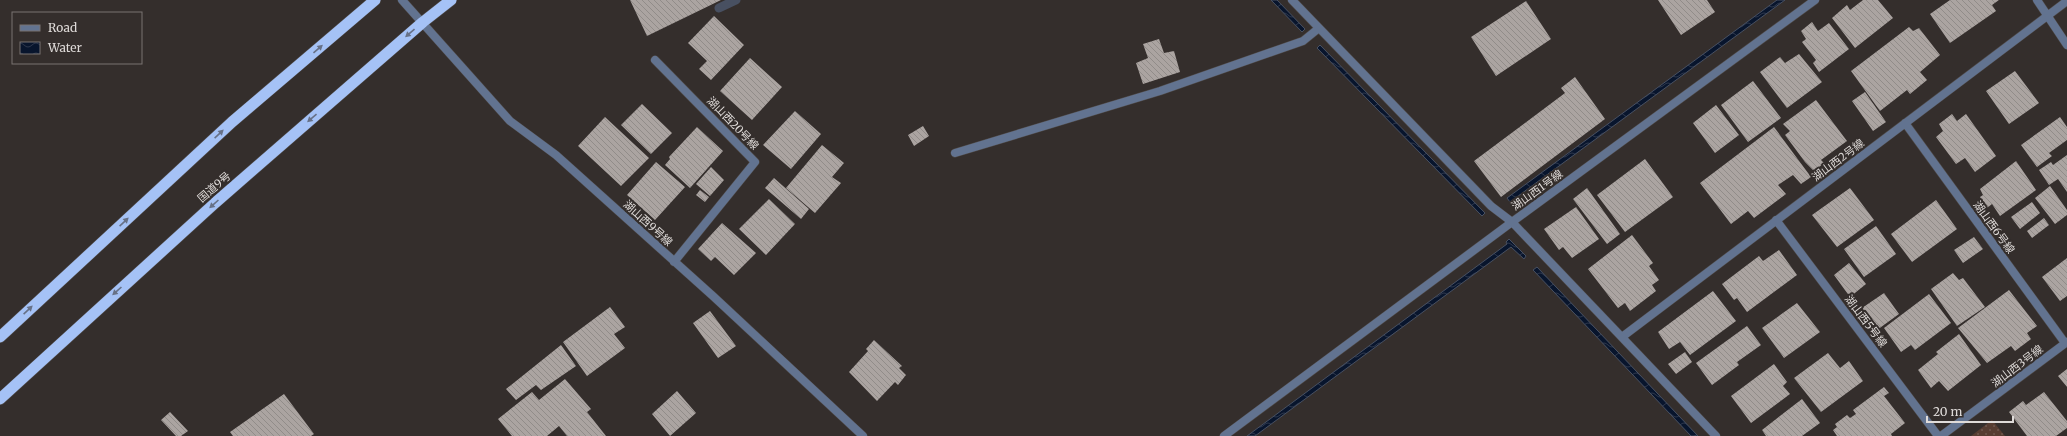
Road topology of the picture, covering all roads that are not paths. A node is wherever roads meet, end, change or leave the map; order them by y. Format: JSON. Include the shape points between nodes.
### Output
{"nodes":[{"id":1,"x":375,"y":0,"type":"edge"},
{"id":2,"x":402,"y":0,"type":"edge"},
{"id":3,"x":451,"y":0,"type":"edge"},
{"id":4,"x":1292,"y":0,"type":"edge"},
{"id":5,"x":1814,"y":0,"type":"edge"},
{"id":6,"x":2037,"y":0,"type":"edge"},
{"id":7,"x":2067,"y":1,"type":"edge"},
{"id":8,"x":2047,"y":15,"type":"junction"},
{"id":9,"x":423,"y":22,"type":"junction"},
{"id":10,"x":1319,"y":28,"type":"junction"},
{"id":11,"x":2067,"y":45,"type":"edge"},
{"id":12,"x":655,"y":60,"type":"dead end"},
{"id":13,"x":1905,"y":122,"type":"junction"},
{"id":14,"x":955,"y":153,"type":"dead end"},
{"id":15,"x":1776,"y":220,"type":"junction"},
{"id":16,"x":1512,"y":222,"type":"junction"},
{"id":17,"x":674,"y":262,"type":"junction"},
{"id":18,"x":0,"y":337,"type":"edge"},
{"id":19,"x":1622,"y":337,"type":"junction"},
{"id":20,"x":2066,"y":343,"type":"edge"},
{"id":21,"x":0,"y":399,"type":"edge"},
{"id":22,"x":863,"y":436,"type":"edge"},
{"id":23,"x":1224,"y":436,"type":"edge"},
{"id":24,"x":1716,"y":436,"type":"edge"},
{"id":25,"x":1938,"y":436,"type":"edge"},
{"id":26,"x":1941,"y":436,"type":"edge"}],
"edges":[{"from":18,"to":1,"type":"highway","one_way":true,"via":[[232,122]]},
{"from":2,"to":9,"type":"street","name":"湖山西9号線"},
{"from":3,"to":9,"type":"highway","name":"国道9号"},
{"from":4,"to":10,"type":"street"},
{"from":5,"to":16,"type":"street","name":"湖山西1号線"},
{"from":6,"to":8,"type":"street"},
{"from":7,"to":8,"type":"street","name":"湖山西2号線"},
{"from":8,"to":11,"type":"street"},
{"from":8,"to":13,"type":"street","name":"湖山西2号線"},
{"from":9,"to":17,"type":"street","name":"湖山西9号線","via":[[510,121],[556,155]]},
{"from":9,"to":21,"type":"highway","name":"国道9号","one_way":true,"via":[[203,213]]},
{"from":10,"to":14,"type":"street","via":[[1303,42],[1168,89]]},
{"from":10,"to":16,"type":"street","via":[[1491,206]]},
{"from":12,"to":17,"type":"street","name":"湖山西20号線","via":[[755,162]]},
{"from":13,"to":15,"type":"street","name":"湖山西2号線"},
{"from":13,"to":20,"type":"street","name":"湖山西6号線"},
{"from":15,"to":19,"type":"street","name":"湖山西2号線"},
{"from":15,"to":25,"type":"street","name":"湖山西5号線"},
{"from":16,"to":19,"type":"street","name":"湖山西1号線"},
{"from":16,"to":23,"type":"street"},
{"from":17,"to":22,"type":"street","name":"湖山西9号線"},
{"from":19,"to":24,"type":"street","name":"湖山西1号線"},
{"from":20,"to":26,"type":"street","name":"湖山西3号線"}]}
